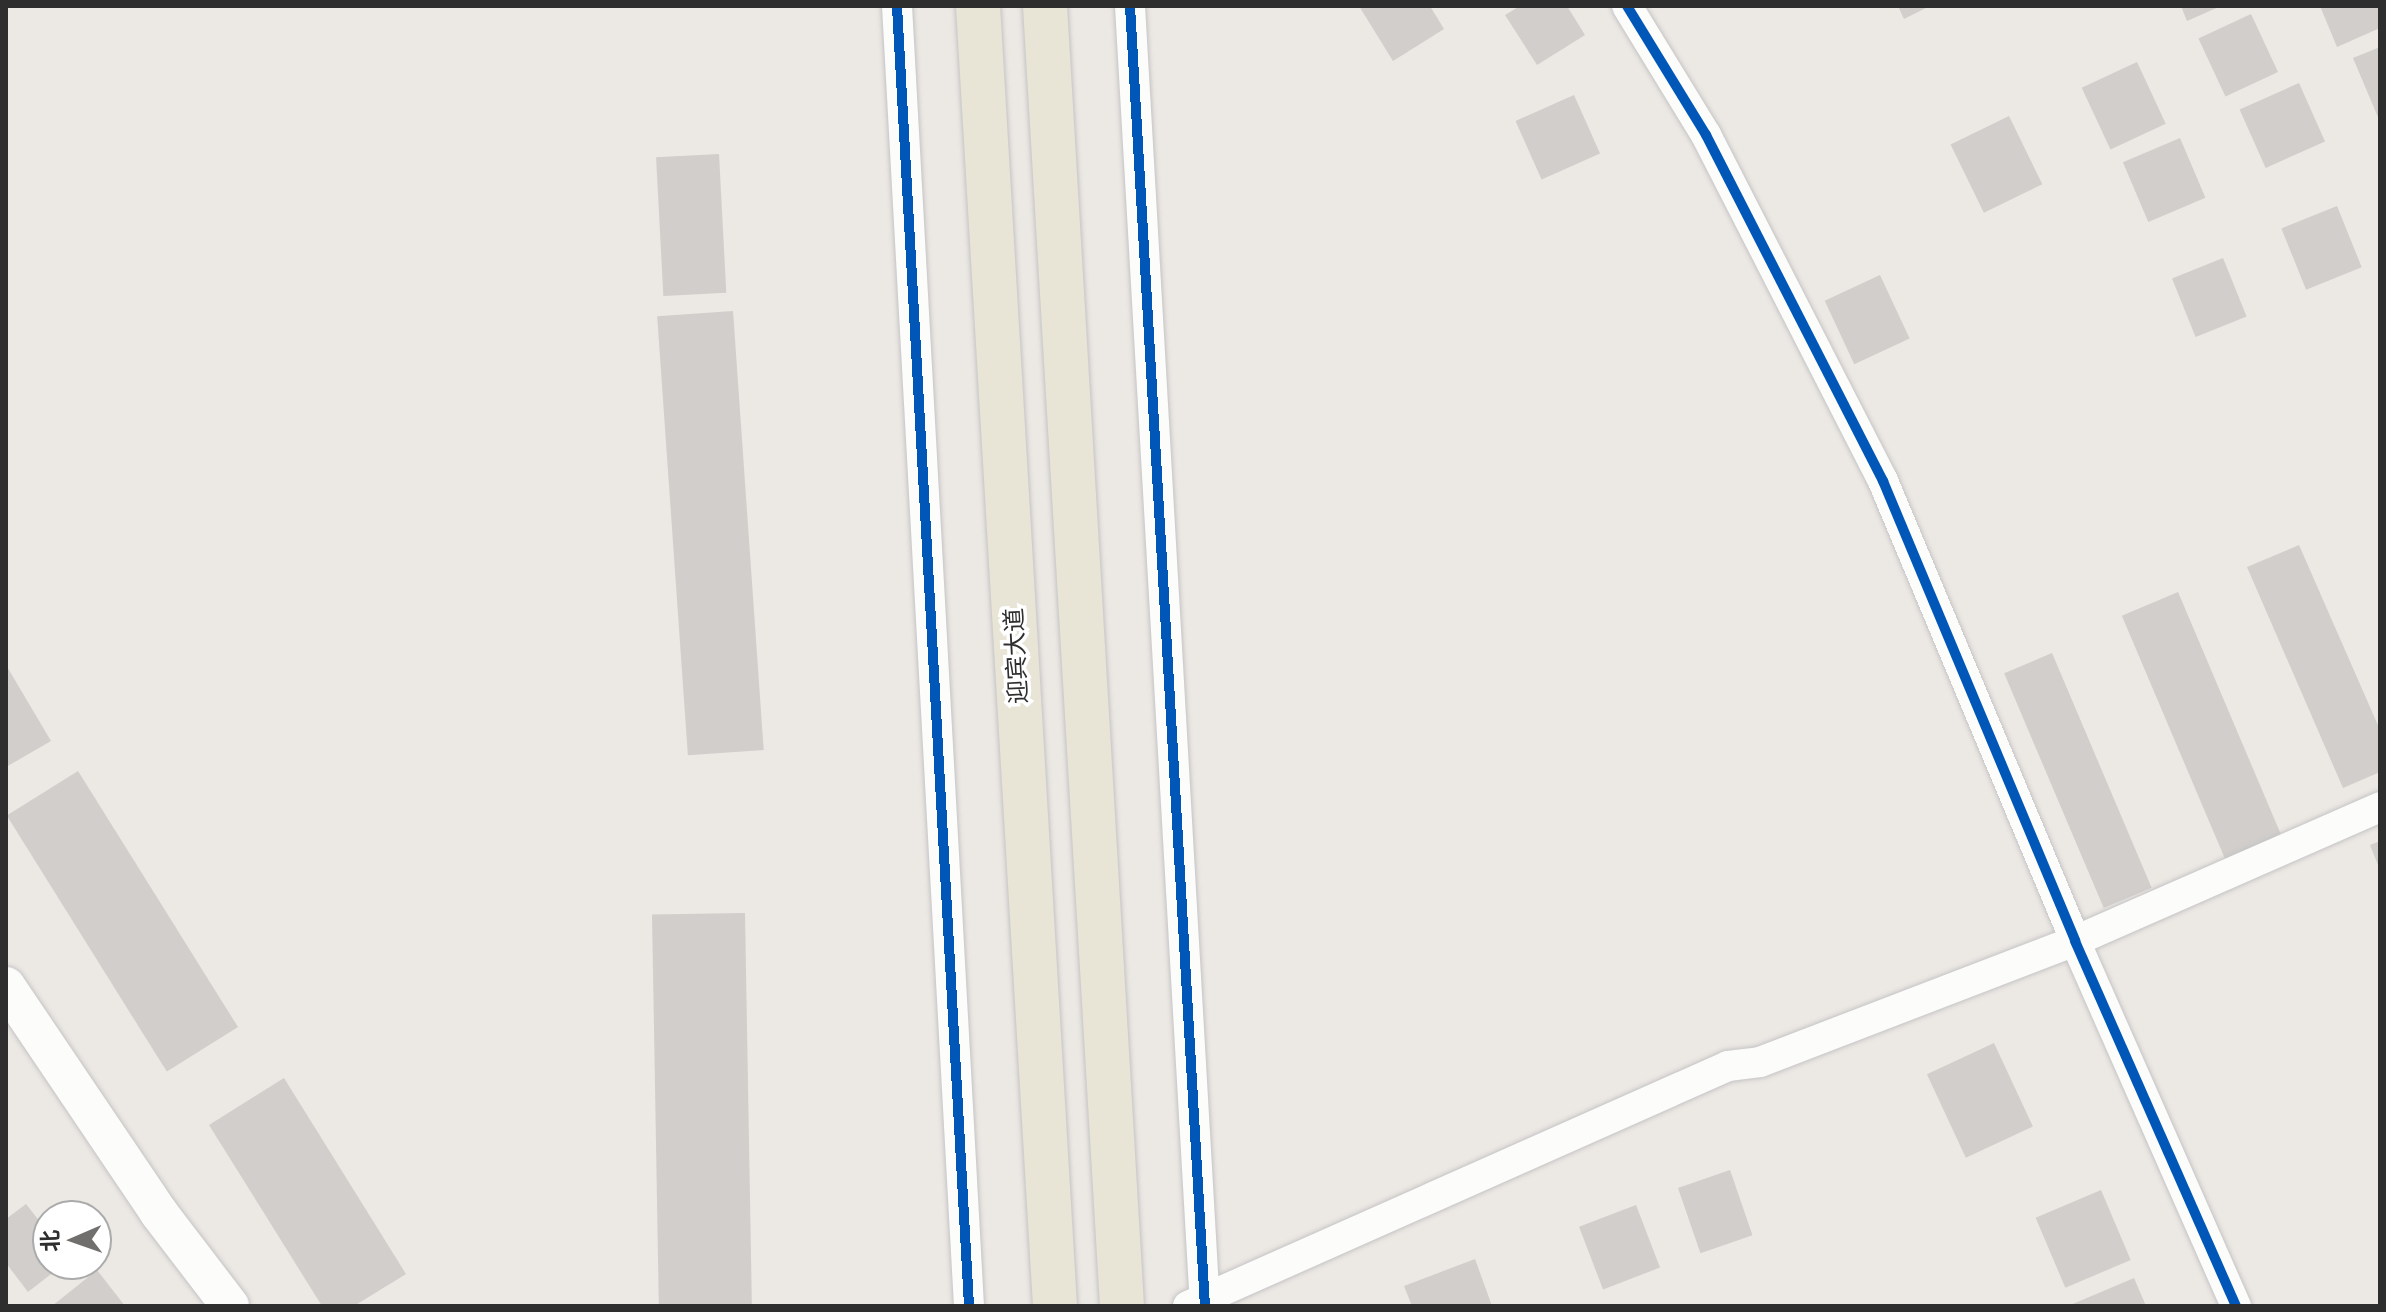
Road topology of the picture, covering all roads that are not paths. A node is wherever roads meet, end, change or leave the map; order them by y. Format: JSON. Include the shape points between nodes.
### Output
{"nodes":[{"id":1,"x":897,"y":6,"type":"edge"},
{"id":2,"x":978,"y":6,"type":"edge"},
{"id":3,"x":1045,"y":6,"type":"edge"},
{"id":4,"x":1130,"y":6,"type":"edge"},
{"id":5,"x":1627,"y":6,"type":"edge"},
{"id":6,"x":2380,"y":807,"type":"edge"},
{"id":7,"x":2075,"y":941,"type":"junction"},
{"id":8,"x":6,"y":986,"type":"edge"},
{"id":9,"x":1199,"y":1304,"type":"edge"},
{"id":10,"x":230,"y":1306,"type":"edge"},
{"id":11,"x":969,"y":1306,"type":"edge"},
{"id":12,"x":1055,"y":1306,"type":"edge"},
{"id":13,"x":1122,"y":1306,"type":"edge"},
{"id":14,"x":2236,"y":1306,"type":"edge"}],
"edges":[{"from":1,"to":11,"type":"street"},
{"from":2,"to":12,"type":"main road","name":"迎宾大道"},
{"from":3,"to":13,"type":"main road"},
{"from":4,"to":9,"type":"street"},
{"from":5,"to":7,"type":"street","via":[[1706,135],[1883,481]]},
{"from":6,"to":7,"type":"street"},
{"from":7,"to":9,"type":"street","via":[[1760,1062],[1728,1066]]},
{"from":7,"to":14,"type":"street"},
{"from":8,"to":10,"type":"street","via":[[159,1213]]}]}
